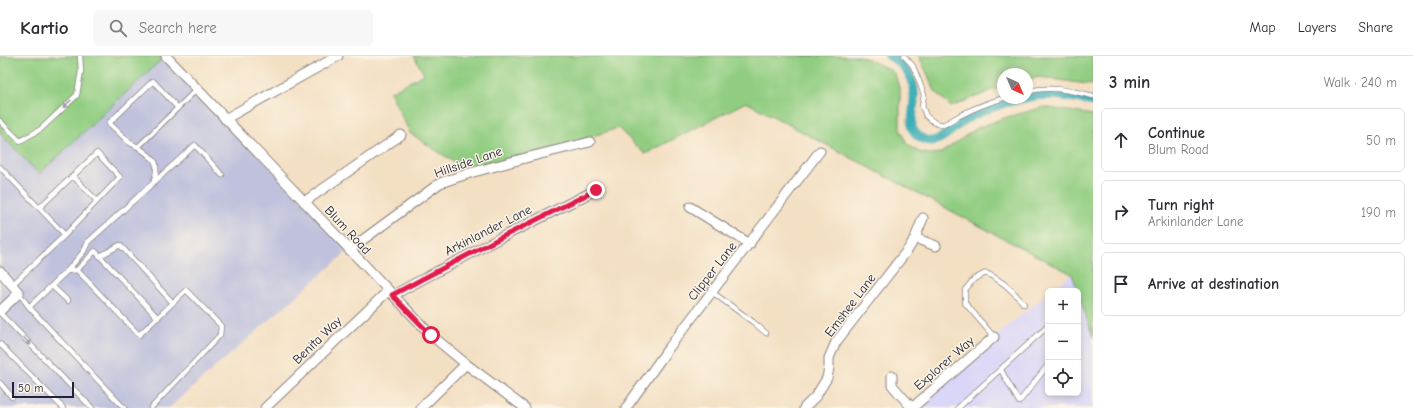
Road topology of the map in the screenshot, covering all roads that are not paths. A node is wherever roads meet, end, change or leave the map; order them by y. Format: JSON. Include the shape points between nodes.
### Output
{"nodes":[{"id":1,"x":80,"y":56,"type":"edge"},
{"id":2,"x":166,"y":56,"type":"edge"},
{"id":3,"x":338,"y":56,"type":"edge"},
{"id":4,"x":904,"y":56,"type":"edge"},
{"id":5,"x":197,"y":89,"type":"junction"},
{"id":6,"x":1033,"y":90,"type":"edge"},
{"id":7,"x":1093,"y":96,"type":"edge"},
{"id":8,"x":997,"y":100,"type":"edge"},
{"id":9,"x":178,"y":108,"type":"junction"},
{"id":10,"x":225,"y":119,"type":"junction"},
{"id":11,"x":0,"y":121,"type":"edge"},
{"id":12,"x":401,"y":135,"type":"dead end"},
{"id":13,"x":590,"y":142,"type":"dead end"},
{"id":14,"x":138,"y":147,"type":"junction"},
{"id":15,"x":820,"y":151,"type":"dead end"},
{"id":16,"x":0,"y":167,"type":"edge"},
{"id":17,"x":222,"y":175,"type":"dead end"},
{"id":18,"x":73,"y":176,"type":"junction"},
{"id":19,"x":154,"y":182,"type":"junction"},
{"id":20,"x":596,"y":190,"type":"dead end"},
{"id":21,"x":97,"y":201,"type":"junction"},
{"id":22,"x":304,"y":202,"type":"junction"},
{"id":23,"x":690,"y":207,"type":"dead end"},
{"id":24,"x":39,"y":208,"type":"junction"},
{"id":25,"x":923,"y":218,"type":"dead end"},
{"id":26,"x":65,"y":235,"type":"junction"},
{"id":27,"x":915,"y":238,"type":"junction"},
{"id":28,"x":750,"y":244,"type":"junction"},
{"id":29,"x":936,"y":246,"type":"dead end"},
{"id":30,"x":349,"y":250,"type":"junction"},
{"id":31,"x":100,"y":256,"type":"junction"},
{"id":32,"x":77,"y":270,"type":"junction"},
{"id":33,"x":0,"y":271,"type":"edge"},
{"id":34,"x":67,"y":271,"type":"junction"},
{"id":35,"x":12,"y":285,"type":"junction"},
{"id":36,"x":52,"y":286,"type":"junction"},
{"id":37,"x":712,"y":292,"type":"junction"},
{"id":38,"x":19,"y":293,"type":"junction"},
{"id":39,"x":390,"y":293,"type":"junction"},
{"id":40,"x":68,"y":301,"type":"dead end"},
{"id":41,"x":173,"y":303,"type":"junction"},
{"id":42,"x":1024,"y":304,"type":"dead end"},
{"id":43,"x":29,"y":307,"type":"junction"},
{"id":44,"x":0,"y":312,"type":"edge"},
{"id":45,"x":158,"y":318,"type":"junction"},
{"id":46,"x":1045,"y":329,"type":"edge"},
{"id":47,"x":766,"y":333,"type":"dead end"},
{"id":48,"x":994,"y":337,"type":"joint"},
{"id":49,"x":0,"y":344,"type":"edge"},
{"id":50,"x":466,"y":364,"type":"junction"},
{"id":51,"x":1045,"y":369,"type":"edge"},
{"id":52,"x":1001,"y":370,"type":"junction"},
{"id":53,"x":892,"y":376,"type":"dead end"},
{"id":54,"x":0,"y":383,"type":"edge"},
{"id":55,"x":12,"y":397,"type":"dead end"},
{"id":56,"x":960,"y":407,"type":"edge"},
{"id":57,"x":63,"y":408,"type":"edge"},
{"id":58,"x":92,"y":408,"type":"edge"},
{"id":59,"x":124,"y":408,"type":"edge"},
{"id":60,"x":151,"y":408,"type":"edge"},
{"id":61,"x":265,"y":408,"type":"edge"},
{"id":62,"x":421,"y":408,"type":"edge"},
{"id":63,"x":525,"y":408,"type":"edge"},
{"id":64,"x":626,"y":408,"type":"edge"},
{"id":65,"x":804,"y":408,"type":"edge"},
{"id":66,"x":912,"y":408,"type":"edge"}],
"edges":[{"from":1,"to":11,"type":"lane","one_way":true,"via":[[81,72],[77,95],[41,129],[20,141]]},
{"from":2,"to":5,"type":"street","name":"Blum Road"},
{"from":3,"to":10,"type":"street"},
{"from":4,"to":8,"type":"lane","via":[[913,66],[919,81],[924,95],[922,106],[926,116],[935,123],[943,125],[961,114]]},
{"from":5,"to":9,"type":"lane"},
{"from":5,"to":10,"type":"street","name":"Blum Road"},
{"from":6,"to":7,"type":"lane","via":[[1065,90]]},
{"from":9,"to":14,"type":"lane"},
{"from":9,"to":14,"type":"lane","via":[[153,81],[109,123],[130,143]]},
{"from":10,"to":22,"type":"street","name":"Blum Road"},
{"from":12,"to":22,"type":"street"},
{"from":13,"to":30,"type":"street","name":"Hillside Lane","via":[[440,183]]},
{"from":14,"to":19,"type":"lane","via":[[156,162],[158,169]]},
{"from":15,"to":28,"type":"street","name":"Clipper Lane"},
{"from":16,"to":24,"type":"lane"},
{"from":17,"to":19,"type":"lane","via":[[195,145]]},
{"from":18,"to":21,"type":"lane"},
{"from":18,"to":21,"type":"lane","via":[[97,153],[120,177]]},
{"from":18,"to":24,"type":"lane"},
{"from":19,"to":34,"type":"lane","via":[[88,242],[84,251]]},
{"from":20,"to":39,"type":"street","name":"Arkinlander Lane"},
{"from":21,"to":26,"type":"lane"},
{"from":22,"to":30,"type":"street","name":"Blum Road"},
{"from":23,"to":28,"type":"street"},
{"from":24,"to":26,"type":"lane"},
{"from":25,"to":27,"type":"street","name":"Emshee Lane"},
{"from":26,"to":35,"type":"lane"},
{"from":27,"to":29,"type":"street"},
{"from":27,"to":65,"type":"street","name":"Emshee Lane","via":[[836,342],[829,358],[827,378],[816,396]]},
{"from":28,"to":37,"type":"street","name":"Clipper Lane"},
{"from":30,"to":39,"type":"street","name":"Blum Road"},
{"from":31,"to":32,"type":"lane","via":[[95,251]]},
{"from":31,"to":41,"type":"lane","via":[[120,245]]},
{"from":31,"to":45,"type":"lane"},
{"from":32,"to":34,"type":"lane"},
{"from":32,"to":45,"type":"lane","via":[[139,335]]},
{"from":33,"to":35,"type":"street"},
{"from":34,"to":36,"type":"lane"},
{"from":35,"to":38,"type":"street"},
{"from":36,"to":40,"type":"lane"},
{"from":36,"to":43,"type":"lane"},
{"from":37,"to":47,"type":"lane"},
{"from":37,"to":64,"type":"street","name":"Clipper Lane"},
{"from":38,"to":43,"type":"lane"},
{"from":38,"to":44,"type":"street"},
{"from":39,"to":50,"type":"street","name":"Blum Road","via":[[431,335]]},
{"from":39,"to":61,"type":"street","name":"Benita Way"},
{"from":41,"to":45,"type":"lane"},
{"from":41,"to":60,"type":"lane","via":[[186,290],[221,326],[220,335]]},
{"from":42,"to":48,"type":"lane","via":[[1001,280],[986,273],[974,279],[965,290],[965,303]]},
{"from":43,"to":59,"type":"lane"},
{"from":44,"to":58,"type":"lane","one_way":true},
{"from":46,"to":52,"type":"lane"},
{"from":48,"to":66,"type":"street","name":"Explorer Way"},
{"from":49,"to":57,"type":"lane"},
{"from":50,"to":62,"type":"street"},
{"from":50,"to":63,"type":"street","name":"Blum Road"},
{"from":51,"to":52,"type":"lane","via":[[1019,402]]},
{"from":52,"to":56,"type":"lane"},
{"from":53,"to":66,"type":"street","via":[[892,385]]},
{"from":54,"to":55,"type":"lane"}]}
